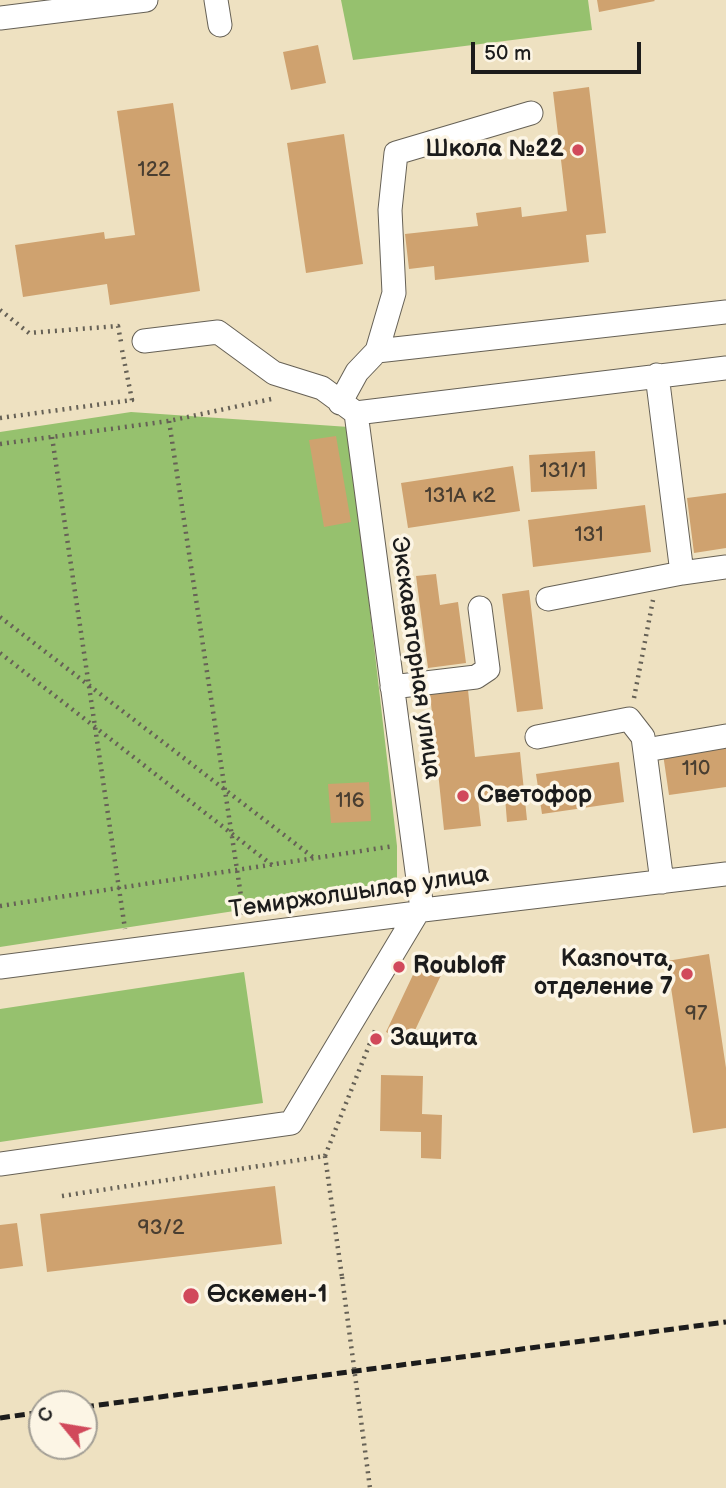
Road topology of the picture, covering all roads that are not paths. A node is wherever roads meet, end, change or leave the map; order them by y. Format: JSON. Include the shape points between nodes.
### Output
{"nodes":[{"id":1,"x":146,"y":0,"type":"edge"},
{"id":2,"x":216,"y":0,"type":"edge"},
{"id":3,"x":0,"y":18,"type":"edge"},
{"id":4,"x":220,"y":25,"type":"dead end"},
{"id":5,"x":531,"y":113,"type":"dead end"},
{"id":6,"x":726,"y":312,"type":"edge"},
{"id":7,"x":144,"y":341,"type":"dead end"},
{"id":8,"x":377,"y":351,"type":"junction"},
{"id":9,"x":726,"y":368,"type":"edge"},
{"id":10,"x":657,"y":375,"type":"junction"},
{"id":11,"x":348,"y":408,"type":"junction"},
{"id":12,"x":726,"y":567,"type":"edge"},
{"id":13,"x":682,"y":573,"type":"junction"},
{"id":14,"x":548,"y":599,"type":"dead end"},
{"id":15,"x":480,"y":608,"type":"dead end"},
{"id":16,"x":392,"y":687,"type":"junction"},
{"id":17,"x":726,"y":736,"type":"edge"},
{"id":18,"x":537,"y":737,"type":"dead end"},
{"id":19,"x":646,"y":750,"type":"junction"},
{"id":20,"x":726,"y":874,"type":"edge"},
{"id":21,"x":662,"y":882,"type":"junction"},
{"id":22,"x":419,"y":911,"type":"junction"},
{"id":23,"x":0,"y":967,"type":"edge"},
{"id":24,"x":0,"y":1164,"type":"edge"}],
"edges":[{"from":1,"to":3,"type":"street"},
{"from":2,"to":4,"type":"street"},
{"from":5,"to":8,"type":"street","via":[[396,153],[390,210],[394,292]]},
{"from":6,"to":8,"type":"street"},
{"from":7,"to":11,"type":"street","via":[[218,332],[274,373],[322,388]]},
{"from":8,"to":11,"type":"street","via":[[357,372]]},
{"from":9,"to":10,"type":"street"},
{"from":10,"to":11,"type":"street"},
{"from":10,"to":13,"type":"street"},
{"from":11,"to":16,"type":"street","name":"Экскаваторная улица"},
{"from":12,"to":13,"type":"street"},
{"from":13,"to":14,"type":"street"},
{"from":15,"to":16,"type":"street","via":[[488,669],[476,677]]},
{"from":16,"to":22,"type":"street","name":"Экскаваторная улица"},
{"from":17,"to":19,"type":"street"},
{"from":18,"to":19,"type":"street","via":[[629,719],[643,737]]},
{"from":19,"to":21,"type":"street"},
{"from":20,"to":21,"type":"street","name":"Темиржолшылар улица"},
{"from":21,"to":22,"type":"street","name":"Темиржолшылар улица"},
{"from":22,"to":23,"type":"street","name":"Темиржолшылар улица"},
{"from":22,"to":24,"type":"street","via":[[291,1123]]}]}
